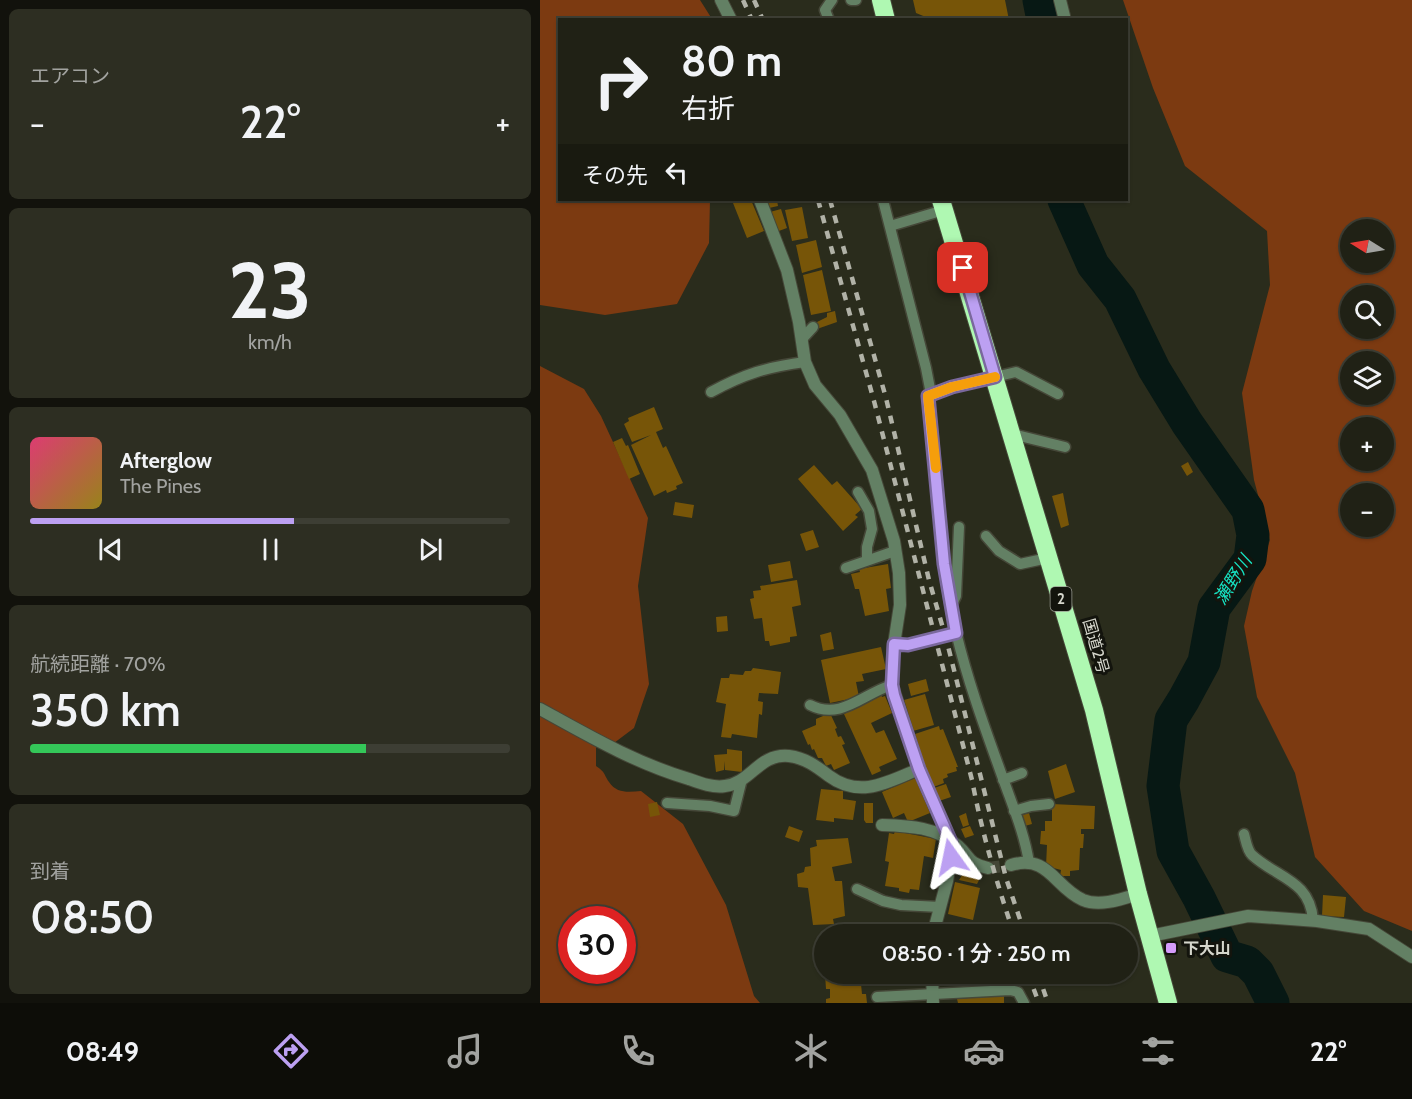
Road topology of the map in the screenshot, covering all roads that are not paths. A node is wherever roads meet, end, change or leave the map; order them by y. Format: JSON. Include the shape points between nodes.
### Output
{"nodes":[{"id":1,"x":721,"y":0,"type":"edge"},
{"id":2,"x":831,"y":0,"type":"edge"},
{"id":3,"x":851,"y":0,"type":"edge"},
{"id":4,"x":856,"y":0,"type":"edge"},
{"id":5,"x":881,"y":0,"type":"edge"},
{"id":6,"x":1060,"y":0,"type":"edge"},
{"id":7,"x":730,"y":18,"type":"edge"},
{"id":8,"x":828,"y":18,"type":"edge"},
{"id":9,"x":886,"y":18,"type":"edge"},
{"id":10,"x":1064,"y":18,"type":"edge"},
{"id":11,"x":760,"y":201,"type":"edge"},
{"id":12,"x":883,"y":201,"type":"edge"},
{"id":13,"x":943,"y":205,"type":"edge"},
{"id":14,"x":890,"y":226,"type":"junction"},
{"id":15,"x":813,"y":327,"type":"dead end"},
{"id":16,"x":802,"y":339,"type":"junction"},
{"id":17,"x":805,"y":362,"type":"junction"},
{"id":18,"x":995,"y":377,"type":"junction"},
{"id":19,"x":711,"y":392,"type":"dead end"},
{"id":20,"x":931,"y":394,"type":"junction"},
{"id":21,"x":1058,"y":394,"type":"dead end"},
{"id":22,"x":1012,"y":434,"type":"junction"},
{"id":23,"x":1065,"y":447,"type":"dead end"},
{"id":24,"x":858,"y":492,"type":"dead end"},
{"id":25,"x":959,"y":527,"type":"dead end"},
{"id":26,"x":986,"y":536,"type":"dead end"},
{"id":27,"x":895,"y":550,"type":"junction"},
{"id":28,"x":1048,"y":558,"type":"junction"},
{"id":29,"x":867,"y":560,"type":"junction"},
{"id":30,"x":846,"y":568,"type":"dead end"},
{"id":31,"x":951,"y":607,"type":"junction"},
{"id":32,"x":956,"y":633,"type":"junction"},
{"id":33,"x":894,"y":644,"type":"junction"},
{"id":34,"x":892,"y":685,"type":"junction"},
{"id":35,"x":810,"y":705,"type":"dead end"},
{"id":36,"x":540,"y":709,"type":"edge"},
{"id":37,"x":919,"y":769,"type":"junction"},
{"id":38,"x":1022,"y":773,"type":"dead end"},
{"id":39,"x":742,"y":779,"type":"junction"},
{"id":40,"x":1003,"y":780,"type":"junction"},
{"id":41,"x":667,"y":803,"type":"dead end"},
{"id":42,"x":1049,"y":804,"type":"dead end"},
{"id":43,"x":1014,"y":811,"type":"junction"},
{"id":44,"x":882,"y":825,"type":"dead end"},
{"id":45,"x":1244,"y":834,"type":"dead end"},
{"id":46,"x":951,"y":842,"type":"junction"},
{"id":47,"x":1029,"y":862,"type":"junction"},
{"id":48,"x":1011,"y":865,"type":"tunnel mouth"},
{"id":49,"x":988,"y":868,"type":"tunnel mouth"},
{"id":50,"x":857,"y":889,"type":"dead end"},
{"id":51,"x":1138,"y":894,"type":"junction"},
{"id":52,"x":940,"y":907,"type":"junction"},
{"id":53,"x":1313,"y":920,"type":"junction"},
{"id":54,"x":936,"y":924,"type":"edge"},
{"id":55,"x":1150,"y":936,"type":"junction"},
{"id":56,"x":1412,"y":957,"type":"edge"},
{"id":57,"x":877,"y":997,"type":"dead end"},
{"id":58,"x":933,"y":998,"type":"edge"},
{"id":59,"x":1024,"y":1003,"type":"edge"},
{"id":60,"x":1168,"y":1003,"type":"edge"}],
"edges":[{"from":1,"to":7,"type":"street"},
{"from":2,"to":8,"type":"lane","via":[[825,10]]},
{"from":3,"to":4,"type":"lane"},
{"from":5,"to":9,"type":"highway"},
{"from":6,"to":10,"type":"street"},
{"from":11,"to":16,"type":"street","via":[[787,270]]},
{"from":12,"to":14,"type":"lane"},
{"from":13,"to":14,"type":"lane"},
{"from":13,"to":18,"type":"highway","name":"国道2号","number":"2"},
{"from":14,"to":20,"type":"lane"},
{"from":15,"to":16,"type":"lane"},
{"from":16,"to":17,"type":"street"},
{"from":17,"to":19,"type":"lane","via":[[755,371]]},
{"from":17,"to":27,"type":"street","via":[[815,385],[840,416],[872,470]]},
{"from":18,"to":20,"type":"lane"},
{"from":18,"to":21,"type":"lane","via":[[1021,373]]},
{"from":18,"to":22,"type":"highway","name":"国道2号","number":"2"},
{"from":20,"to":31,"type":"lane","via":[[928,396],[941,538]]},
{"from":22,"to":23,"type":"lane"},
{"from":22,"to":28,"type":"highway","name":"国道2号","number":"2"},
{"from":24,"to":29,"type":"lane","via":[[869,511],[872,529]]},
{"from":25,"to":31,"type":"lane","via":[[956,596]]},
{"from":26,"to":28,"type":"lane","via":[[999,551],[1020,564]]},
{"from":27,"to":29,"type":"lane"},
{"from":27,"to":33,"type":"street","via":[[900,605]]},
{"from":28,"to":51,"type":"highway","name":"国道2号","number":"2","via":[[1094,710]]},
{"from":29,"to":30,"type":"lane"},
{"from":31,"to":32,"type":"lane"},
{"from":32,"to":33,"type":"lane","via":[[908,645]]},
{"from":32,"to":40,"type":"lane"},
{"from":33,"to":34,"type":"street"},
{"from":34,"to":35,"type":"lane","via":[[836,710]]},
{"from":34,"to":37,"type":"street"},
{"from":36,"to":39,"type":"street","via":[[613,750],[678,776],[717,787]]},
{"from":37,"to":39,"type":"street","via":[[877,787],[864,788],[837,781],[806,760],[774,756]]},
{"from":37,"to":46,"type":"street"},
{"from":38,"to":40,"type":"lane"},
{"from":39,"to":41,"type":"lane","via":[[734,811]]},
{"from":40,"to":43,"type":"lane"},
{"from":42,"to":43,"type":"lane"},
{"from":43,"to":47,"type":"lane"},
{"from":44,"to":46,"type":"street","via":[[925,829]]},
{"from":45,"to":53,"type":"lane","via":[[1251,854],[1305,894]]},
{"from":46,"to":49,"type":"street","via":[[976,865]]},
{"from":46,"to":52,"type":"street"},
{"from":47,"to":48,"type":"street"},
{"from":47,"to":51,"type":"street","via":[[1044,868],[1083,900],[1116,901]]},
{"from":50,"to":52,"type":"lane","via":[[883,902]]},
{"from":51,"to":55,"type":"highway","name":"国道2号","number":"2"},
{"from":52,"to":54,"type":"street"},
{"from":53,"to":55,"type":"street","via":[[1248,916]]},
{"from":53,"to":56,"type":"street","via":[[1370,929]]},
{"from":55,"to":60,"type":"highway","name":"国道2号","number":"2"},
{"from":57,"to":58,"type":"lane"},
{"from":58,"to":59,"type":"lane","via":[[1010,990],[1018,992]]}]}
